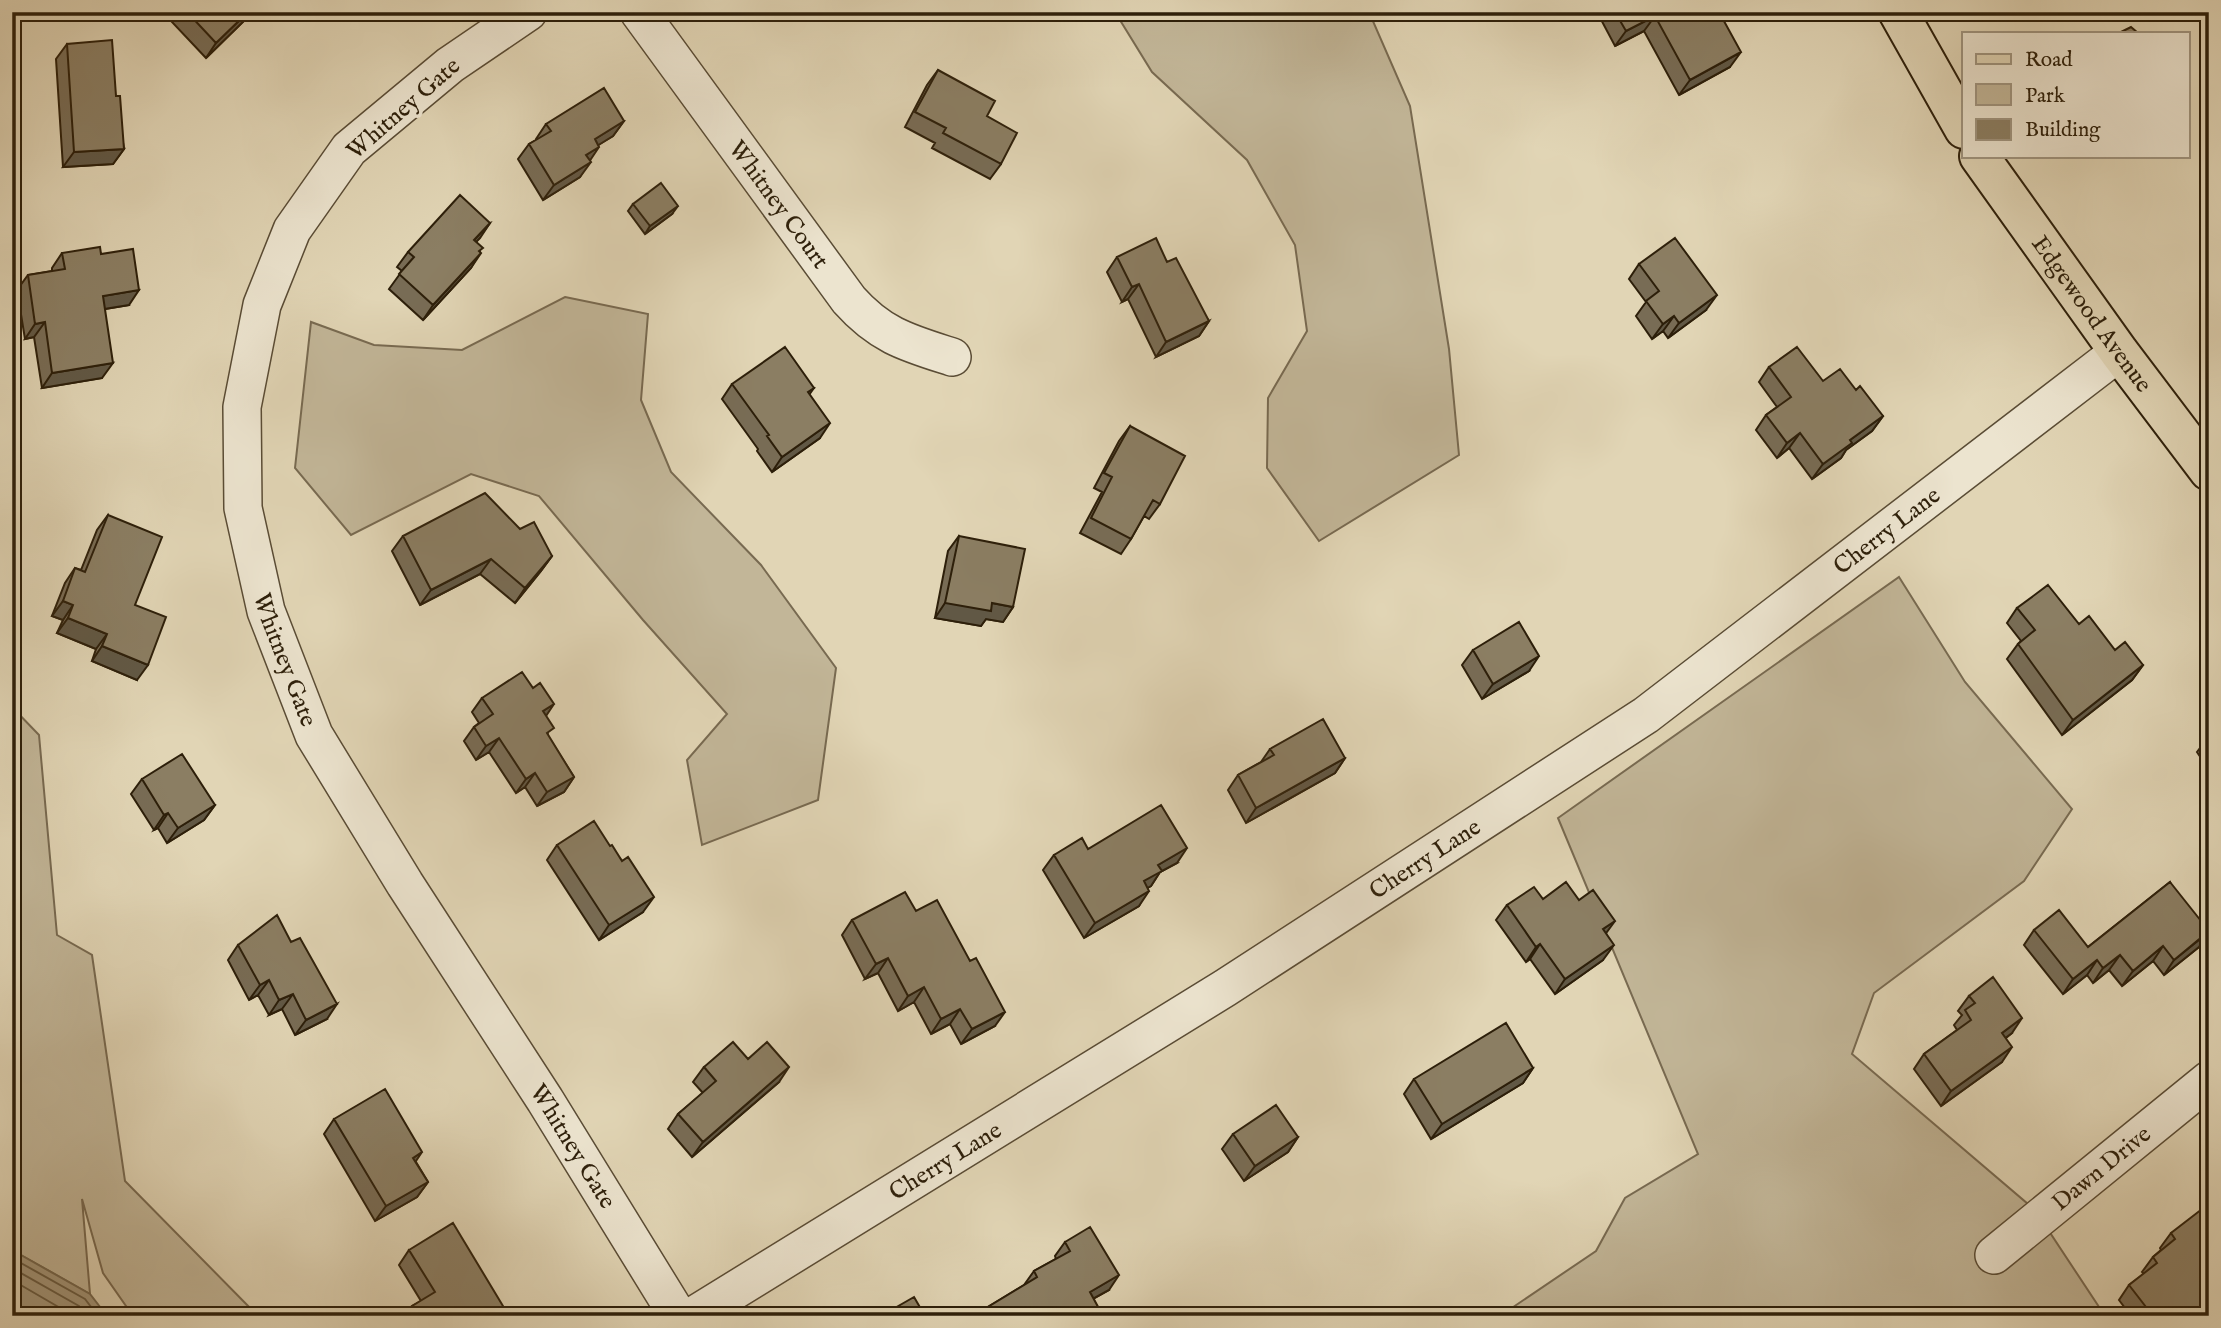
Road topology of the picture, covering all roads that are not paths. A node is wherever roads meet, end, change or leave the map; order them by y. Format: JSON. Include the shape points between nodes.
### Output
{"nodes":[{"id":1,"x":528,"y":12,"type":"edge"},
{"id":2,"x":639,"y":12,"type":"edge"},
{"id":3,"x":1898,"y":12,"type":"edge"},
{"id":4,"x":1962,"y":125,"type":"edge"},
{"id":5,"x":1980,"y":158,"type":"edge"},
{"id":6,"x":2119,"y":352,"type":"junction"},
{"id":7,"x":952,"y":357,"type":"dead end"},
{"id":8,"x":2209,"y":471,"type":"edge"},
{"id":9,"x":2209,"y":1080,"type":"edge"},
{"id":10,"x":1994,"y":1255,"type":"dead end"},
{"id":11,"x":677,"y":1316,"type":"edge"},
{"id":12,"x":693,"y":1316,"type":"edge"}],
"edges":[{"from":1,"to":11,"type":"street","name":"Whitney Gate","via":[[450,65],[349,149],[292,230],[262,305],[242,407],[243,508],[266,611],[314,734]]},
{"from":2,"to":7,"type":"street","name":"Whitney Court","via":[[866,320],[905,342]]},
{"from":3,"to":4,"type":"main road"},
{"from":5,"to":6,"type":"main road","name":"Edgewood Avenue"},
{"from":6,"to":8,"type":"main road","name":"Edgewood Avenue"},
{"from":6,"to":12,"type":"street","name":"Cherry Lane","via":[[1646,715],[1225,988]]},
{"from":9,"to":10,"type":"street","name":"Dawn Drive"}]}
